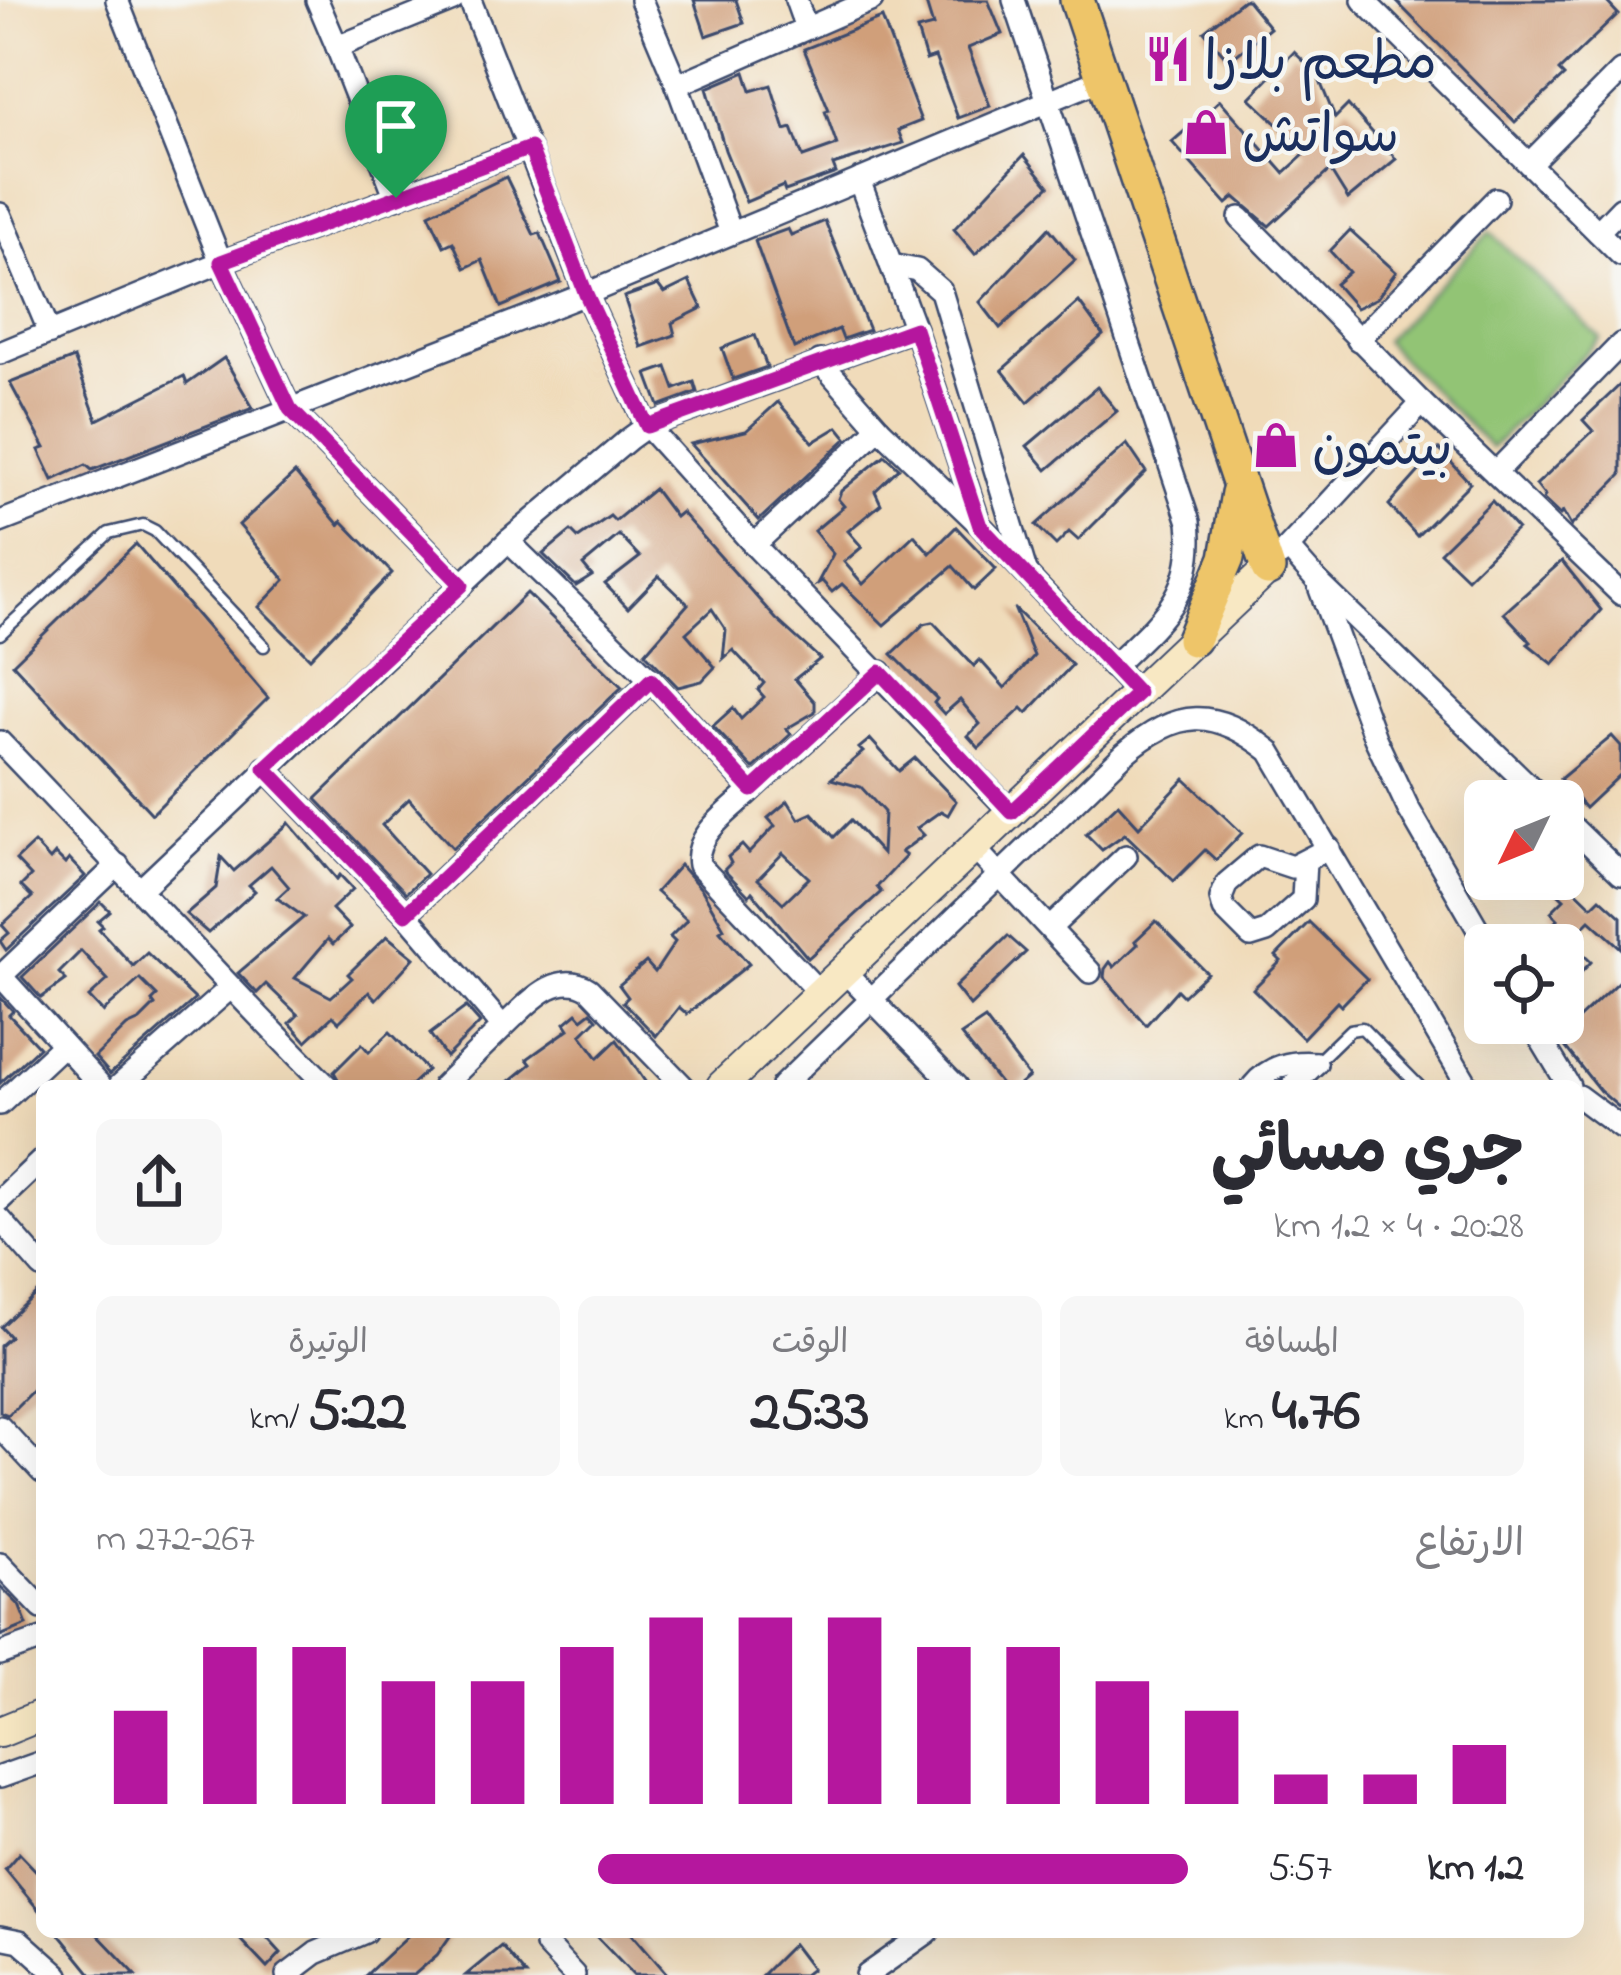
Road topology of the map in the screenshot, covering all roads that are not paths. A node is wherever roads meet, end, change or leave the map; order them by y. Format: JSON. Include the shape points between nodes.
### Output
{"nodes":[{"id":1,"x":117,"y":0,"type":"edge"},
{"id":2,"x":317,"y":0,"type":"edge"},
{"id":3,"x":453,"y":0,"type":"edge"},
{"id":4,"x":470,"y":0,"type":"edge"},
{"id":5,"x":640,"y":0,"type":"edge"},
{"id":6,"x":796,"y":0,"type":"edge"},
{"id":7,"x":872,"y":0,"type":"edge"},
{"id":8,"x":1014,"y":0,"type":"edge"},
{"id":9,"x":1077,"y":0,"type":"edge"},
{"id":10,"x":1363,"y":0,"type":"edge"},
{"id":11,"x":806,"y":28,"type":"junction"},
{"id":12,"x":337,"y":47,"type":"junction"},
{"id":13,"x":1621,"y":71,"type":"edge"},
{"id":14,"x":1104,"y":78,"type":"junction"},
{"id":15,"x":677,"y":86,"type":"junction"},
{"id":16,"x":1051,"y":101,"type":"junction"},
{"id":17,"x":530,"y":148,"type":"junction"},
{"id":18,"x":1529,"y":164,"type":"junction"},
{"id":19,"x":860,"y":180,"type":"junction"},
{"id":20,"x":396,"y":198,"type":"junction"},
{"id":21,"x":1496,"y":199,"type":"dead end"},
{"id":22,"x":1621,"y":208,"type":"edge"},
{"id":23,"x":0,"y":214,"type":"edge"},
{"id":24,"x":1240,"y":218,"type":"dead end"},
{"id":25,"x":730,"y":230,"type":"junction"},
{"id":26,"x":1598,"y":232,"type":"junction"},
{"id":27,"x":1621,"y":255,"type":"edge"},
{"id":28,"x":221,"y":262,"type":"junction"},
{"id":29,"x":891,"y":265,"type":"junction"},
{"id":30,"x":586,"y":294,"type":"junction"},
{"id":31,"x":915,"y":329,"type":"junction"},
{"id":32,"x":50,"y":333,"type":"junction"},
{"id":33,"x":1358,"y":340,"type":"junction"},
{"id":34,"x":1621,"y":344,"type":"edge"},
{"id":35,"x":0,"y":353,"type":"edge"},
{"id":36,"x":820,"y":361,"type":"junction"},
{"id":37,"x":1422,"y":403,"type":"junction"},
{"id":38,"x":290,"y":409,"type":"junction"},
{"id":39,"x":647,"y":426,"type":"junction"},
{"id":40,"x":879,"y":428,"type":"junction"},
{"id":41,"x":1495,"y":473,"type":"junction"},
{"id":42,"x":1239,"y":479,"type":"junction"},
{"id":43,"x":0,"y":522,"type":"edge"},
{"id":44,"x":980,"y":526,"type":"junction"},
{"id":45,"x":508,"y":541,"type":"junction"},
{"id":46,"x":754,"y":545,"type":"junction"},
{"id":47,"x":1278,"y":558,"type":"junction"},
{"id":48,"x":1027,"y":576,"type":"junction"},
{"id":49,"x":1317,"y":581,"type":"junction"},
{"id":50,"x":462,"y":585,"type":"junction"},
{"id":51,"x":1621,"y":594,"type":"edge"},
{"id":52,"x":0,"y":634,"type":"edge"},
{"id":53,"x":1193,"y":639,"type":"junction"},
{"id":54,"x":264,"y":646,"type":"dead end"},
{"id":55,"x":1112,"y":667,"type":"junction"},
{"id":56,"x":880,"y":672,"type":"junction"},
{"id":57,"x":651,"y":680,"type":"junction"},
{"id":58,"x":1138,"y":693,"type":"junction"},
{"id":59,"x":0,"y":742,"type":"edge"},
{"id":60,"x":265,"y":768,"type":"junction"},
{"id":61,"x":1523,"y":780,"type":"edge"},
{"id":62,"x":752,"y":790,"type":"junction"},
{"id":63,"x":1012,"y":812,"type":"junction"},
{"id":64,"x":1584,"y":838,"type":"edge"},
{"id":65,"x":974,"y":848,"type":"junction"},
{"id":66,"x":1329,"y":848,"type":"junction"},
{"id":67,"x":1126,"y":856,"type":"dead end"},
{"id":68,"x":1305,"y":861,"type":"dead end"},
{"id":69,"x":118,"y":865,"type":"junction"},
{"id":70,"x":1621,"y":874,"type":"edge"},
{"id":71,"x":1001,"y":875,"type":"junction"},
{"id":72,"x":141,"y":889,"type":"junction"},
{"id":73,"x":406,"y":914,"type":"junction"},
{"id":74,"x":1475,"y":924,"type":"edge"},
{"id":75,"x":1050,"y":928,"type":"junction"},
{"id":76,"x":844,"y":971,"type":"junction"},
{"id":77,"x":1090,"y":972,"type":"dead end"},
{"id":78,"x":0,"y":976,"type":"edge"},
{"id":79,"x":229,"y":988,"type":"junction"},
{"id":80,"x":820,"y":993,"type":"junction"},
{"id":81,"x":872,"y":1000,"type":"junction"},
{"id":82,"x":502,"y":1027,"type":"junction"},
{"id":83,"x":1544,"y":1044,"type":"edge"},
{"id":84,"x":62,"y":1046,"type":"junction"},
{"id":85,"x":1316,"y":1063,"type":"junction"},
{"id":86,"x":95,"y":1080,"type":"edge"},
{"id":87,"x":126,"y":1080,"type":"edge"},
{"id":88,"x":320,"y":1080,"type":"edge"},
{"id":89,"x":448,"y":1080,"type":"edge"},
{"id":90,"x":676,"y":1080,"type":"edge"},
{"id":91,"x":728,"y":1080,"type":"edge"},
{"id":92,"x":788,"y":1080,"type":"edge"},
{"id":93,"x":950,"y":1080,"type":"edge"},
{"id":94,"x":1260,"y":1080,"type":"edge"},
{"id":95,"x":1298,"y":1080,"type":"edge"},
{"id":96,"x":1413,"y":1080,"type":"edge"},
{"id":97,"x":1464,"y":1080,"type":"edge"},
{"id":98,"x":1565,"y":1080,"type":"edge"},
{"id":99,"x":1584,"y":1100,"type":"edge"},
{"id":100,"x":0,"y":1104,"type":"edge"},
{"id":101,"x":1621,"y":1128,"type":"edge"},
{"id":102,"x":36,"y":1166,"type":"edge"},
{"id":103,"x":0,"y":1200,"type":"edge"},
{"id":104,"x":0,"y":1219,"type":"edge"},
{"id":105,"x":36,"y":1260,"type":"edge"},
{"id":106,"x":0,"y":1427,"type":"edge"},
{"id":107,"x":36,"y":1466,"type":"edge"},
{"id":108,"x":0,"y":1564,"type":"edge"},
{"id":109,"x":36,"y":1602,"type":"edge"},
{"id":110,"x":36,"y":1641,"type":"edge"},
{"id":111,"x":0,"y":1654,"type":"edge"},
{"id":112,"x":36,"y":1717,"type":"edge"},
{"id":113,"x":0,"y":1732,"type":"edge"},
{"id":114,"x":36,"y":1764,"type":"edge"},
{"id":115,"x":0,"y":1777,"type":"edge"},
{"id":116,"x":0,"y":1936,"type":"edge"},
{"id":117,"x":351,"y":1938,"type":"edge"},
{"id":118,"x":897,"y":1940,"type":"edge"},
{"id":119,"x":546,"y":1946,"type":"dead end"},
{"id":120,"x":58,"y":1975,"type":"edge"},
{"id":121,"x":287,"y":1975,"type":"edge"},
{"id":122,"x":574,"y":1975,"type":"edge"},
{"id":123,"x":867,"y":1975,"type":"edge"}],
"edges":[{"from":1,"to":28,"type":"street"},
{"from":2,"to":12,"type":"street"},
{"from":3,"to":12,"type":"street"},
{"from":4,"to":17,"type":"street"},
{"from":5,"to":15,"type":"street"},
{"from":6,"to":11,"type":"street"},
{"from":7,"to":11,"type":"street"},
{"from":8,"to":16,"type":"street"},
{"from":9,"to":14,"type":"main road"},
{"from":10,"to":18,"type":"street"},
{"from":11,"to":15,"type":"street"},
{"from":12,"to":20,"type":"street"},
{"from":13,"to":18,"type":"street"},
{"from":14,"to":16,"type":"street"},
{"from":14,"to":42,"type":"main road"},
{"from":15,"to":25,"type":"street"},
{"from":16,"to":19,"type":"street"},
{"from":16,"to":55,"type":"street","via":[[1190,522],[1186,581]]},
{"from":17,"to":20,"type":"street"},
{"from":17,"to":30,"type":"street"},
{"from":18,"to":26,"type":"street"},
{"from":19,"to":25,"type":"street"},
{"from":19,"to":29,"type":"street"},
{"from":20,"to":28,"type":"street"},
{"from":21,"to":33,"type":"street"},
{"from":22,"to":26,"type":"street"},
{"from":23,"to":32,"type":"street"},
{"from":24,"to":33,"type":"street"},
{"from":25,"to":30,"type":"street"},
{"from":26,"to":27,"type":"street"},
{"from":28,"to":32,"type":"street"},
{"from":28,"to":38,"type":"street"},
{"from":29,"to":31,"type":"street"},
{"from":29,"to":48,"type":"street","via":[[917,270],[940,291]]},
{"from":30,"to":38,"type":"street"},
{"from":30,"to":39,"type":"street"},
{"from":31,"to":36,"type":"street"},
{"from":31,"to":44,"type":"street"},
{"from":32,"to":35,"type":"street"},
{"from":33,"to":37,"type":"street"},
{"from":34,"to":41,"type":"street"},
{"from":36,"to":39,"type":"street"},
{"from":36,"to":40,"type":"street"},
{"from":37,"to":41,"type":"street"},
{"from":37,"to":47,"type":"street"},
{"from":38,"to":43,"type":"street"},
{"from":38,"to":50,"type":"street"},
{"from":39,"to":45,"type":"street"},
{"from":39,"to":46,"type":"street"},
{"from":40,"to":44,"type":"street"},
{"from":40,"to":46,"type":"street"},
{"from":41,"to":51,"type":"street"},
{"from":42,"to":47,"type":"main road"},
{"from":42,"to":53,"type":"main road","via":[[1226,558]]},
{"from":44,"to":48,"type":"street"},
{"from":45,"to":50,"type":"street"},
{"from":45,"to":57,"type":"street"},
{"from":46,"to":56,"type":"street"},
{"from":47,"to":49,"type":"street"},
{"from":47,"to":53,"type":"main road"},
{"from":48,"to":55,"type":"street"},
{"from":49,"to":61,"type":"street"},
{"from":49,"to":74,"type":"street","via":[[1375,738]]},
{"from":50,"to":60,"type":"street"},
{"from":52,"to":54,"type":"lane","via":[[109,533],[143,525]]},
{"from":53,"to":58,"type":"main road"},
{"from":55,"to":58,"type":"street"},
{"from":56,"to":62,"type":"street"},
{"from":56,"to":63,"type":"street"},
{"from":57,"to":62,"type":"street"},
{"from":57,"to":73,"type":"street"},
{"from":58,"to":63,"type":"main road"},
{"from":59,"to":69,"type":"street"},
{"from":60,"to":72,"type":"street"},
{"from":60,"to":73,"type":"street"},
{"from":62,"to":80,"type":"street","via":[[703,838],[699,865]]},
{"from":63,"to":65,"type":"main road"},
{"from":64,"to":70,"type":"street"},
{"from":65,"to":71,"type":"street"},
{"from":65,"to":76,"type":"main road"},
{"from":66,"to":68,"type":"street"},
{"from":66,"to":71,"type":"street","via":[[1270,751],[1245,731],[1195,717],[1151,731]]},
{"from":66,"to":97,"type":"street"},
{"from":67,"to":75,"type":"street"},
{"from":69,"to":72,"type":"street"},
{"from":69,"to":78,"type":"street"},
{"from":71,"to":75,"type":"street"},
{"from":71,"to":81,"type":"street"},
{"from":72,"to":79,"type":"street"},
{"from":73,"to":82,"type":"street"},
{"from":75,"to":77,"type":"street"},
{"from":76,"to":80,"type":"main road"},
{"from":76,"to":81,"type":"street"},
{"from":78,"to":84,"type":"street"},
{"from":79,"to":87,"type":"street"},
{"from":79,"to":88,"type":"street"},
{"from":80,"to":91,"type":"main road"},
{"from":81,"to":92,"type":"street"},
{"from":81,"to":93,"type":"street"},
{"from":82,"to":89,"type":"street"},
{"from":82,"to":90,"type":"street","via":[[544,990],[577,981]]},
{"from":83,"to":98,"type":"street"},
{"from":84,"to":86,"type":"street"},
{"from":84,"to":100,"type":"street"},
{"from":85,"to":94,"type":"street","via":[[1275,1067]]},
{"from":85,"to":95,"type":"street"},
{"from":85,"to":96,"type":"lane","via":[[1362,1028]]},
{"from":99,"to":101,"type":"street"},
{"from":102,"to":103,"type":"street"},
{"from":104,"to":105,"type":"street"},
{"from":106,"to":107,"type":"street"},
{"from":108,"to":109,"type":"street"},
{"from":110,"to":111,"type":"street"},
{"from":112,"to":113,"type":"main road"},
{"from":114,"to":115,"type":"street"},
{"from":116,"to":120,"type":"street","via":[[20,1940]]},
{"from":117,"to":121,"type":"street"},
{"from":118,"to":123,"type":"street"},
{"from":119,"to":122,"type":"street"}]}
